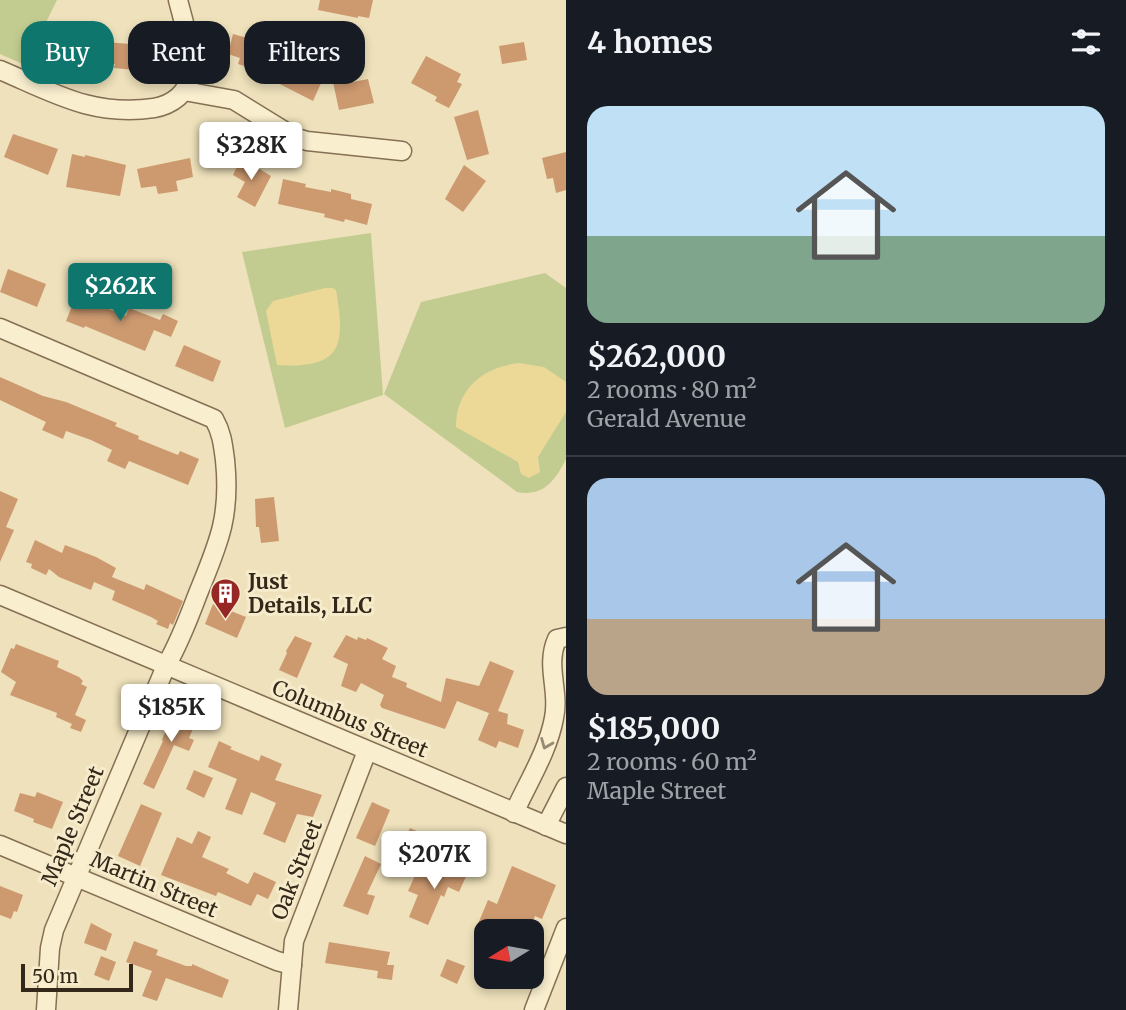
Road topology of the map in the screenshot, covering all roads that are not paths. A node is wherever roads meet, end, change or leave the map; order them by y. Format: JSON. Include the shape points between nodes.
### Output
{"nodes":[{"id":1,"x":178,"y":0,"type":"edge"},
{"id":2,"x":0,"y":70,"type":"edge"},
{"id":3,"x":184,"y":91,"type":"junction"},
{"id":4,"x":402,"y":150,"type":"dead end"},
{"id":5,"x":0,"y":328,"type":"edge"},
{"id":6,"x":0,"y":595,"type":"edge"},
{"id":7,"x":566,"y":637,"type":"edge"},
{"id":8,"x":166,"y":666,"type":"junction"},
{"id":9,"x":368,"y":751,"type":"junction"},
{"id":10,"x":566,"y":787,"type":"edge"},
{"id":11,"x":514,"y":813,"type":"junction"},
{"id":12,"x":546,"y":826,"type":"junction"},
{"id":13,"x":566,"y":834,"type":"edge"},
{"id":14,"x":0,"y":845,"type":"edge"},
{"id":15,"x":77,"y":877,"type":"junction"},
{"id":16,"x":566,"y":928,"type":"edge"},
{"id":17,"x":292,"y":965,"type":"junction"},
{"id":18,"x":46,"y":1010,"type":"edge"},
{"id":19,"x":288,"y":1010,"type":"edge"},
{"id":20,"x":534,"y":1010,"type":"edge"}],
"edges":[{"from":1,"to":3,"type":"street","via":[[191,63]]},
{"from":2,"to":3,"type":"street","via":[[98,109],[161,107]]},
{"from":3,"to":4,"type":"street","via":[[234,100],[307,141]]},
{"from":5,"to":8,"type":"street","name":"Maple Street","via":[[214,419],[222,433],[227,480],[223,528]]},
{"from":6,"to":8,"type":"street","name":"Columbus Street"},
{"from":7,"to":11,"type":"street","one_way":true,"via":[[557,639],[551,652],[555,716]]},
{"from":8,"to":9,"type":"street","name":"Columbus Street"},
{"from":8,"to":15,"type":"street","name":"Maple Street"},
{"from":9,"to":11,"type":"street","name":"Columbus Street"},
{"from":9,"to":17,"type":"street","name":"Oak Street","via":[[294,941]]},
{"from":10,"to":12,"type":"street"},
{"from":11,"to":12,"type":"street","name":"Columbus Street"},
{"from":12,"to":13,"type":"street","name":"Columbus Street"},
{"from":14,"to":15,"type":"street","name":"Martin Street"},
{"from":15,"to":17,"type":"street","name":"Martin Street"},
{"from":15,"to":18,"type":"street","name":"Maple Street","via":[[54,930]]},
{"from":16,"to":20,"type":"street"},
{"from":17,"to":19,"type":"street","name":"Oak Street"}]}
